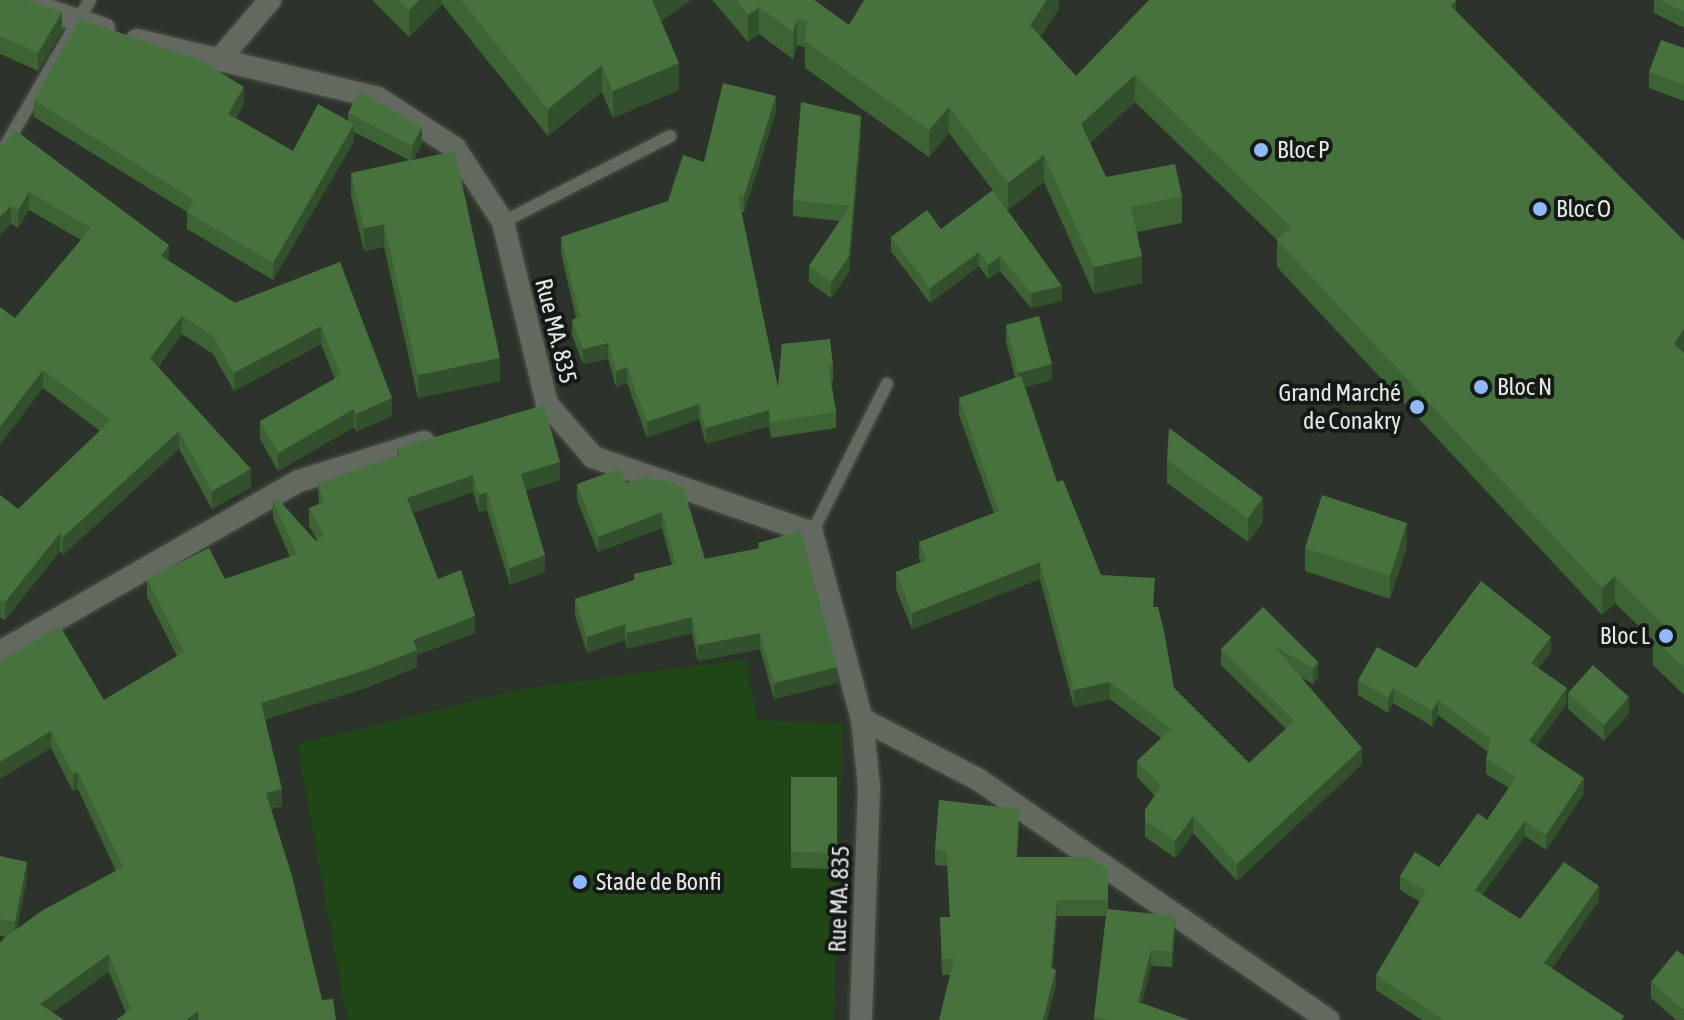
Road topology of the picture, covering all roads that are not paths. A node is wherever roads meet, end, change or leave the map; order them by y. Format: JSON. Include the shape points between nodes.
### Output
{"nodes":[{"id":1,"x":17,"y":0,"type":"edge"},
{"id":2,"x":90,"y":0,"type":"edge"},
{"id":3,"x":270,"y":0,"type":"edge"},
{"id":4,"x":79,"y":21,"type":"junction"},
{"id":5,"x":219,"y":60,"type":"junction"},
{"id":6,"x":670,"y":136,"type":"dead end"},
{"id":7,"x":0,"y":155,"type":"edge"},
{"id":8,"x":503,"y":222,"type":"junction"},
{"id":9,"x":887,"y":384,"type":"dead end"},
{"id":10,"x":547,"y":404,"type":"junction"},
{"id":11,"x":518,"y":413,"type":"edge"},
{"id":12,"x":445,"y":436,"type":"edge"},
{"id":13,"x":812,"y":533,"type":"junction"},
{"id":14,"x":1,"y":650,"type":"edge"},
{"id":15,"x":862,"y":719,"type":"junction"},
{"id":16,"x":861,"y":1020,"type":"edge"},
{"id":17,"x":1328,"y":1020,"type":"edge"}],
"edges":[{"from":1,"to":4,"type":"street","name":"Rue MA. 835"},
{"from":2,"to":4,"type":"lane"},
{"from":3,"to":5,"type":"street"},
{"from":4,"to":5,"type":"street","name":"Rue MA. 835"},
{"from":4,"to":7,"type":"lane"},
{"from":5,"to":8,"type":"street","name":"Rue MA. 835","via":[[378,98],[455,148]]},
{"from":6,"to":8,"type":"lane"},
{"from":8,"to":10,"type":"street","name":"Rue MA. 835"},
{"from":9,"to":13,"type":"lane"},
{"from":10,"to":11,"type":"street"},
{"from":10,"to":13,"type":"street","name":"Rue MA. 835","via":[[593,457]]},
{"from":12,"to":14,"type":"street","via":[[299,481]]},
{"from":13,"to":15,"type":"street","name":"Rue MA. 835"},
{"from":15,"to":16,"type":"street","name":"Rue MA. 835","via":[[869,787]]},
{"from":15,"to":17,"type":"street","via":[[979,780]]}]}
